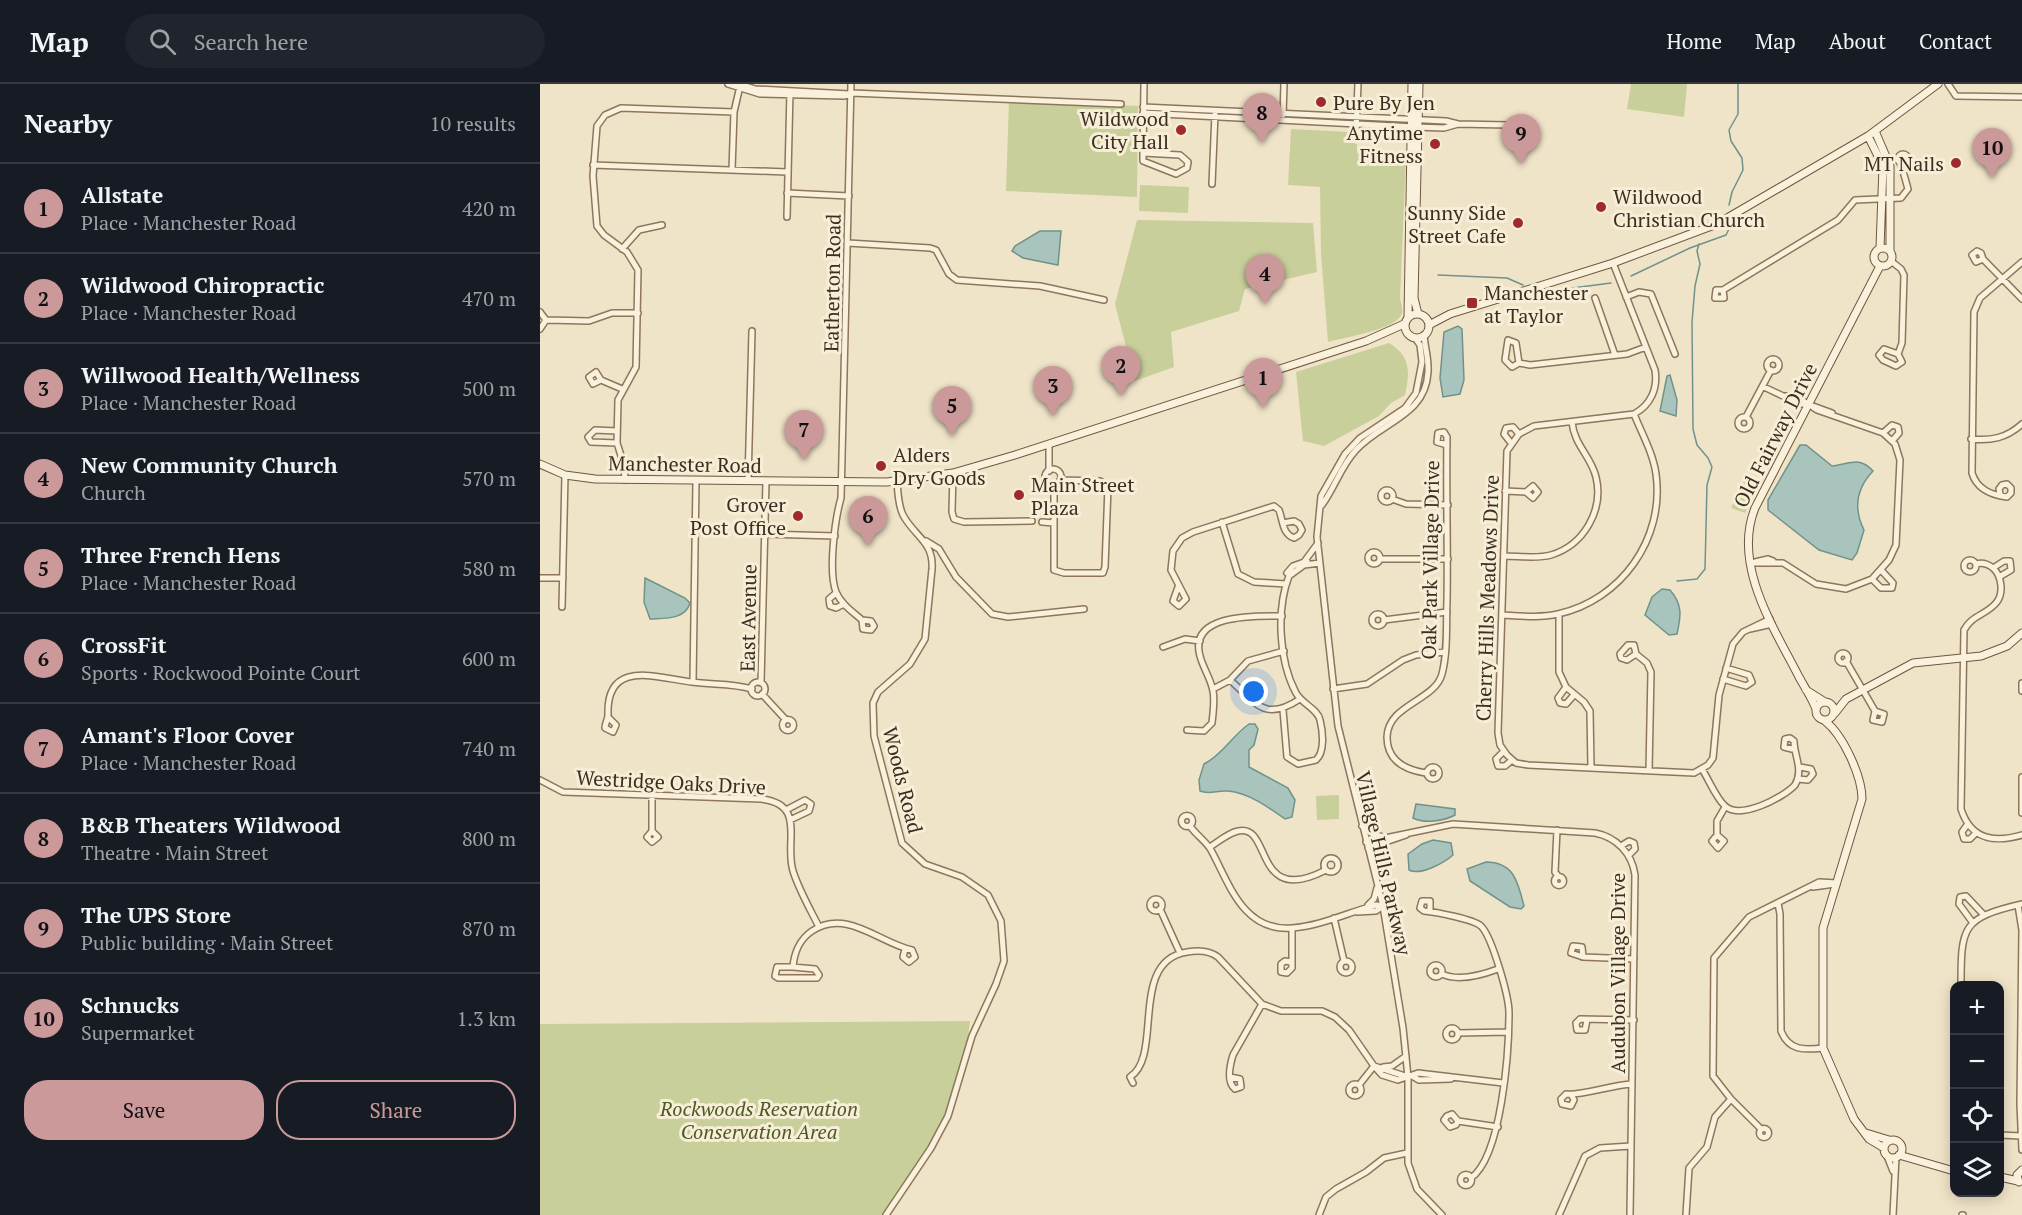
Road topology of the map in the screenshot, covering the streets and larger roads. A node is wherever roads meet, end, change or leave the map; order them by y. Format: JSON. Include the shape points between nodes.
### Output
{"nodes":[{"id":1,"x":728,"y":84,"type":"edge"},
{"id":2,"x":851,"y":84,"type":"edge"},
{"id":3,"x":1144,"y":84,"type":"edge"},
{"id":4,"x":1284,"y":84,"type":"edge"},
{"id":5,"x":1358,"y":84,"type":"edge"},
{"id":6,"x":1412,"y":84,"type":"edge"},
{"id":7,"x":1419,"y":84,"type":"edge"},
{"id":8,"x":1938,"y":84,"type":"edge"},
{"id":9,"x":1948,"y":84,"type":"edge"},
{"id":10,"x":740,"y":85,"type":"edge"},
{"id":11,"x":790,"y":93,"type":"junction"},
{"id":12,"x":851,"y":93,"type":"junction"},
{"id":13,"x":2022,"y":97,"type":"edge"},
{"id":14,"x":1121,"y":104,"type":"dead end"},
{"id":15,"x":1143,"y":110,"type":"junction"},
{"id":16,"x":735,"y":112,"type":"junction"},
{"id":17,"x":1215,"y":113,"type":"junction"},
{"id":18,"x":1283,"y":117,"type":"junction"},
{"id":19,"x":1357,"y":121,"type":"junction"},
{"id":20,"x":1415,"y":123,"type":"junction"},
{"id":21,"x":1508,"y":125,"type":"dead end"},
{"id":22,"x":1356,"y":131,"type":"dead end"},
{"id":23,"x":1875,"y":131,"type":"junction"},
{"id":24,"x":1868,"y":136,"type":"junction"},
{"id":25,"x":1143,"y":153,"type":"junction"},
{"id":26,"x":1901,"y":164,"type":"dead end"},
{"id":27,"x":593,"y":165,"type":"junction"},
{"id":28,"x":732,"y":170,"type":"junction"},
{"id":29,"x":787,"y":172,"type":"junction"},
{"id":30,"x":1212,"y":184,"type":"dead end"},
{"id":31,"x":787,"y":193,"type":"junction"},
{"id":32,"x":849,"y":196,"type":"junction"},
{"id":33,"x":1886,"y":198,"type":"junction"},
{"id":34,"x":787,"y":217,"type":"dead end"},
{"id":35,"x":662,"y":225,"type":"dead end"},
{"id":36,"x":848,"y":243,"type":"junction"},
{"id":37,"x":1880,"y":248,"type":"junction"},
{"id":38,"x":622,"y":249,"type":"junction"},
{"id":39,"x":1890,"y":251,"type":"junction"},
{"id":40,"x":1983,"y":259,"type":"dead end"},
{"id":41,"x":1891,"y":261,"type":"junction"},
{"id":42,"x":2022,"y":262,"type":"edge"},
{"id":43,"x":1613,"y":263,"type":"junction"},
{"id":44,"x":1880,"y":266,"type":"junction"},
{"id":45,"x":2003,"y":279,"type":"junction"},
{"id":46,"x":1723,"y":291,"type":"dead end"},
{"id":47,"x":1626,"y":297,"type":"junction"},
{"id":48,"x":1595,"y":298,"type":"dead end"},
{"id":49,"x":2022,"y":299,"type":"edge"},
{"id":50,"x":1104,"y":300,"type":"dead end"},
{"id":51,"x":540,"y":312,"type":"edge"},
{"id":52,"x":638,"y":313,"type":"junction"},
{"id":53,"x":1450,"y":314,"type":"junction"},
{"id":54,"x":1422,"y":315,"type":"junction"},
{"id":55,"x":1408,"y":317,"type":"junction"},
{"id":56,"x":546,"y":320,"type":"junction"},
{"id":57,"x":1404,"y":324,"type":"junction"},
{"id":58,"x":1429,"y":325,"type":"junction"},
{"id":59,"x":540,"y":329,"type":"edge"},
{"id":60,"x":752,"y":331,"type":"dead end"},
{"id":61,"x":1407,"y":333,"type":"junction"},
{"id":62,"x":1386,"y":334,"type":"junction"},
{"id":63,"x":1424,"y":335,"type":"junction"},
{"id":64,"x":1415,"y":338,"type":"junction"},
{"id":65,"x":1646,"y":347,"type":"junction"},
{"id":66,"x":1675,"y":354,"type":"dead end"},
{"id":67,"x":1898,"y":354,"type":"dead end"},
{"id":68,"x":1615,"y":355,"type":"junction"},
{"id":69,"x":1519,"y":363,"type":"junction"},
{"id":70,"x":1771,"y":370,"type":"dead end"},
{"id":71,"x":602,"y":380,"type":"dead end"},
{"id":72,"x":1764,"y":387,"type":"junction"},
{"id":73,"x":622,"y":389,"type":"junction"},
{"id":74,"x":1811,"y":405,"type":"junction"},
{"id":75,"x":1634,"y":414,"type":"junction"},
{"id":76,"x":1400,"y":415,"type":"junction"},
{"id":77,"x":1746,"y":417,"type":"dead end"},
{"id":78,"x":1572,"y":422,"type":"junction"},
{"id":79,"x":2022,"y":424,"type":"edge"},
{"id":80,"x":617,"y":431,"type":"junction"},
{"id":81,"x":1883,"y":433,"type":"junction"},
{"id":82,"x":1519,"y":434,"type":"junction"},
{"id":83,"x":1971,"y":439,"type":"junction"},
{"id":84,"x":1892,"y":441,"type":"junction"},
{"id":85,"x":617,"y":443,"type":"junction"},
{"id":86,"x":1511,"y":443,"type":"junction"},
{"id":87,"x":1447,"y":444,"type":"dead end"},
{"id":88,"x":1049,"y":445,"type":"junction"},
{"id":89,"x":540,"y":464,"type":"edge"},
{"id":90,"x":1049,"y":471,"type":"junction"},
{"id":91,"x":953,"y":473,"type":"junction"},
{"id":92,"x":565,"y":476,"type":"junction"},
{"id":93,"x":625,"y":480,"type":"junction"},
{"id":94,"x":696,"y":481,"type":"junction"},
{"id":95,"x":897,"y":481,"type":"junction"},
{"id":96,"x":748,"y":482,"type":"junction"},
{"id":97,"x":766,"y":482,"type":"junction"},
{"id":98,"x":842,"y":482,"type":"junction"},
{"id":99,"x":1057,"y":483,"type":"junction"},
{"id":100,"x":1505,"y":491,"type":"junction"},
{"id":101,"x":1526,"y":492,"type":"dead end"},
{"id":102,"x":2000,"y":494,"type":"dead end"},
{"id":103,"x":1392,"y":499,"type":"dead end"},
{"id":104,"x":1448,"y":505,"type":"junction"},
{"id":105,"x":1032,"y":521,"type":"dead end"},
{"id":106,"x":1042,"y":522,"type":"dead end"},
{"id":107,"x":1222,"y":522,"type":"junction"},
{"id":108,"x":1054,"y":523,"type":"junction"},
{"id":109,"x":1283,"y":523,"type":"dead end"},
{"id":110,"x":765,"y":534,"type":"junction"},
{"id":111,"x":835,"y":536,"type":"junction"},
{"id":112,"x":925,"y":540,"type":"junction"},
{"id":113,"x":1318,"y":543,"type":"junction"},
{"id":114,"x":1504,"y":556,"type":"junction"},
{"id":115,"x":1380,"y":559,"type":"dead end"},
{"id":116,"x":1448,"y":559,"type":"junction"},
{"id":117,"x":1304,"y":562,"type":"junction"},
{"id":118,"x":1320,"y":562,"type":"junction"},
{"id":119,"x":1752,"y":562,"type":"junction"},
{"id":120,"x":1976,"y":564,"type":"dead end"},
{"id":121,"x":1993,"y":568,"type":"junction"},
{"id":122,"x":1881,"y":570,"type":"junction"},
{"id":123,"x":1999,"y":577,"type":"junction"},
{"id":124,"x":540,"y":578,"type":"edge"},
{"id":125,"x":563,"y":578,"type":"junction"},
{"id":126,"x":1872,"y":579,"type":"junction"},
{"id":127,"x":1284,"y":585,"type":"junction"},
{"id":128,"x":1178,"y":587,"type":"dead end"},
{"id":129,"x":836,"y":593,"type":"junction"},
{"id":130,"x":844,"y":604,"type":"junction"},
{"id":131,"x":562,"y":607,"type":"dead end"},
{"id":132,"x":1084,"y":609,"type":"dead end"},
{"id":133,"x":1447,"y":612,"type":"junction"},
{"id":134,"x":1559,"y":614,"type":"junction"},
{"id":135,"x":1503,"y":615,"type":"junction"},
{"id":136,"x":1282,"y":616,"type":"junction"},
{"id":137,"x":862,"y":620,"type":"dead end"},
{"id":138,"x":1384,"y":620,"type":"dead end"},
{"id":139,"x":1771,"y":621,"type":"junction"},
{"id":140,"x":2022,"y":633,"type":"edge"},
{"id":141,"x":1200,"y":641,"type":"junction"},
{"id":142,"x":1163,"y":647,"type":"dead end"},
{"id":143,"x":1284,"y":651,"type":"junction"},
{"id":144,"x":1445,"y":652,"type":"junction"},
{"id":145,"x":1636,"y":654,"type":"dead end"},
{"id":146,"x":1962,"y":659,"type":"junction"},
{"id":147,"x":1846,"y":661,"type":"dead end"},
{"id":148,"x":1726,"y":668,"type":"junction"},
{"id":149,"x":1230,"y":680,"type":"junction"},
{"id":150,"x":1723,"y":680,"type":"junction"},
{"id":151,"x":693,"y":682,"type":"junction"},
{"id":152,"x":761,"y":683,"type":"junction"},
{"id":153,"x":2022,"y":683,"type":"edge"},
{"id":154,"x":1566,"y":687,"type":"junction"},
{"id":155,"x":752,"y":689,"type":"junction"},
{"id":156,"x":1213,"y":689,"type":"junction"},
{"id":157,"x":1333,"y":689,"type":"junction"},
{"id":158,"x":1864,"y":689,"type":"junction"},
{"id":159,"x":1806,"y":690,"type":"junction"},
{"id":160,"x":2022,"y":691,"type":"edge"},
{"id":161,"x":762,"y":694,"type":"junction"},
{"id":162,"x":1574,"y":695,"type":"junction"},
{"id":163,"x":1300,"y":699,"type":"junction"},
{"id":164,"x":1846,"y":699,"type":"junction"},
{"id":165,"x":1827,"y":702,"type":"junction"},
{"id":166,"x":1816,"y":709,"type":"junction"},
{"id":167,"x":1283,"y":710,"type":"junction"},
{"id":168,"x":1875,"y":711,"type":"dead end"},
{"id":169,"x":1834,"y":715,"type":"junction"},
{"id":170,"x":609,"y":718,"type":"dead end"},
{"id":171,"x":786,"y":720,"type":"dead end"},
{"id":172,"x":1825,"y":721,"type":"junction"},
{"id":173,"x":1187,"y":730,"type":"dead end"},
{"id":174,"x":1841,"y":740,"type":"junction"},
{"id":175,"x":1792,"y":749,"type":"dead end"},
{"id":176,"x":1504,"y":751,"type":"junction"},
{"id":177,"x":1512,"y":760,"type":"junction"},
{"id":178,"x":1800,"y":767,"type":"junction"},
{"id":179,"x":1591,"y":768,"type":"junction"},
{"id":180,"x":1702,"y":769,"type":"junction"},
{"id":181,"x":1649,"y":771,"type":"junction"},
{"id":182,"x":1426,"y":773,"type":"dead end"},
{"id":183,"x":2022,"y":777,"type":"edge"},
{"id":184,"x":1798,"y":779,"type":"junction"},
{"id":185,"x":540,"y":780,"type":"edge"},
{"id":186,"x":652,"y":795,"type":"junction"},
{"id":187,"x":1725,"y":807,"type":"junction"},
{"id":188,"x":786,"y":810,"type":"junction"},
{"id":189,"x":2022,"y":813,"type":"edge"},
{"id":190,"x":790,"y":820,"type":"junction"},
{"id":191,"x":1967,"y":825,"type":"junction"},
{"id":192,"x":1190,"y":826,"type":"dead end"},
{"id":193,"x":1362,"y":826,"type":"junction"},
{"id":194,"x":1557,"y":830,"type":"junction"},
{"id":195,"x":652,"y":831,"type":"dead end"},
{"id":196,"x":1976,"y":833,"type":"junction"},
{"id":197,"x":1408,"y":834,"type":"junction"},
{"id":198,"x":2022,"y":835,"type":"edge"},
{"id":199,"x":1717,"y":836,"type":"dead end"},
{"id":200,"x":1384,"y":837,"type":"junction"},
{"id":201,"x":1367,"y":845,"type":"junction"},
{"id":202,"x":1621,"y":846,"type":"junction"},
{"id":203,"x":1210,"y":847,"type":"junction"},
{"id":204,"x":1629,"y":855,"type":"junction"},
{"id":205,"x":1326,"y":870,"type":"dead end"},
{"id":206,"x":1558,"y":876,"type":"dead end"},
{"id":207,"x":1837,"y":883,"type":"junction"},
{"id":208,"x":1378,"y":886,"type":"junction"},
{"id":209,"x":1778,"y":903,"type":"junction"},
{"id":210,"x":2020,"y":905,"type":"edge"},
{"id":211,"x":1383,"y":906,"type":"junction"},
{"id":212,"x":1160,"y":909,"type":"dead end"},
{"id":213,"x":1360,"y":910,"type":"junction"},
{"id":214,"x":1430,"y":911,"type":"dead end"},
{"id":215,"x":1983,"y":914,"type":"junction"},
{"id":216,"x":1334,"y":918,"type":"junction"},
{"id":217,"x":1973,"y":923,"type":"junction"},
{"id":218,"x":819,"y":927,"type":"junction"},
{"id":219,"x":1292,"y":928,"type":"junction"},
{"id":220,"x":905,"y":949,"type":"dead end"},
{"id":221,"x":1180,"y":953,"type":"junction"},
{"id":222,"x":1580,"y":957,"type":"dead end"},
{"id":223,"x":1634,"y":959,"type":"junction"},
{"id":224,"x":1344,"y":960,"type":"dead end"},
{"id":225,"x":1291,"y":964,"type":"dead end"},
{"id":226,"x":793,"y":967,"type":"junction"},
{"id":227,"x":1498,"y":969,"type":"junction"},
{"id":228,"x":1442,"y":974,"type":"dead end"},
{"id":229,"x":1961,"y":981,"type":"edge"},
{"id":230,"x":1262,"y":1004,"type":"junction"},
{"id":231,"x":1584,"y":1020,"type":"dead end"},
{"id":232,"x":1634,"y":1020,"type":"junction"},
{"id":233,"x":1508,"y":1032,"type":"junction"},
{"id":234,"x":1458,"y":1033,"type":"dead end"},
{"id":235,"x":1823,"y":1048,"type":"junction"},
{"id":236,"x":1407,"y":1056,"type":"junction"},
{"id":237,"x":2022,"y":1057,"type":"edge"},
{"id":238,"x":1374,"y":1066,"type":"junction"},
{"id":239,"x":1382,"y":1068,"type":"junction"},
{"id":240,"x":2022,"y":1068,"type":"edge"},
{"id":241,"x":1230,"y":1077,"type":"junction"},
{"id":242,"x":1410,"y":1077,"type":"junction"},
{"id":243,"x":1133,"y":1083,"type":"dead end"},
{"id":244,"x":1503,"y":1083,"type":"junction"},
{"id":245,"x":1632,"y":1084,"type":"junction"},
{"id":246,"x":1359,"y":1085,"type":"dead end"},
{"id":247,"x":1572,"y":1096,"type":"dead end"},
{"id":248,"x":1731,"y":1099,"type":"junction"},
{"id":249,"x":1458,"y":1121,"type":"dead end"},
{"id":250,"x":1498,"y":1126,"type":"junction"},
{"id":251,"x":1761,"y":1129,"type":"dead end"},
{"id":252,"x":1866,"y":1133,"type":"junction"},
{"id":253,"x":2004,"y":1135,"type":"edge"},
{"id":254,"x":2021,"y":1136,"type":"edge"},
{"id":255,"x":1888,"y":1140,"type":"junction"},
{"id":256,"x":1631,"y":1146,"type":"junction"},
{"id":257,"x":2022,"y":1150,"type":"edge"},
{"id":258,"x":1885,"y":1152,"type":"junction"},
{"id":259,"x":1407,"y":1153,"type":"junction"},
{"id":260,"x":1899,"y":1154,"type":"junction"},
{"id":261,"x":1950,"y":1170,"type":"edge"},
{"id":262,"x":1893,"y":1171,"type":"junction"},
{"id":263,"x":2020,"y":1177,"type":"edge"},
{"id":264,"x":1471,"y":1178,"type":"dead end"},
{"id":265,"x":2004,"y":1178,"type":"edge"},
{"id":266,"x":886,"y":1215,"type":"edge"},
{"id":267,"x":1319,"y":1215,"type":"edge"},
{"id":268,"x":1442,"y":1215,"type":"edge"},
{"id":269,"x":1559,"y":1215,"type":"edge"},
{"id":270,"x":1630,"y":1215,"type":"edge"},
{"id":271,"x":1686,"y":1215,"type":"edge"},
{"id":272,"x":1893,"y":1215,"type":"edge"}],
"edges":[{"from":1,"to":10,"type":"street"},
{"from":2,"to":12,"type":"street","name":"Eatherton Road"},
{"from":3,"to":15,"type":"street"},
{"from":4,"to":18,"type":"street"},
{"from":5,"to":19,"type":"street"},
{"from":6,"to":20,"type":"street"},
{"from":7,"to":20,"type":"street"},
{"from":8,"to":23,"type":"street"},
{"from":9,"to":13,"type":"street","via":[[1956,96]]},
{"from":10,"to":11,"type":"street"},
{"from":10,"to":16,"type":"street"},
{"from":11,"to":12,"type":"street"},
{"from":11,"to":29,"type":"street"},
{"from":12,"to":14,"type":"street"},
{"from":12,"to":32,"type":"street","name":"Eatherton Road"},
{"from":15,"to":17,"type":"street"},
{"from":15,"to":25,"type":"street"},
{"from":16,"to":27,"type":"street","via":[[626,108],[610,111],[596,130]]},
{"from":16,"to":28,"type":"street"},
{"from":17,"to":18,"type":"street"},
{"from":17,"to":30,"type":"street"},
{"from":18,"to":19,"type":"street"},
{"from":19,"to":20,"type":"street"},
{"from":19,"to":22,"type":"street"},
{"from":20,"to":21,"type":"street","via":[[1444,128],[1458,124]]},
{"from":20,"to":54,"type":"street","via":[[1413,298]]},
{"from":20,"to":55,"type":"street"},
{"from":23,"to":24,"type":"street"},
{"from":23,"to":33,"type":"street","name":"Old Fairway Drive","via":[[1890,166]]},
{"from":24,"to":33,"type":"street","name":"Old Fairway Drive","via":[[1882,166]]},
{"from":24,"to":43,"type":"street","via":[[1742,212]]},
{"from":25,"to":25,"type":"street","via":[[1143,161],[1176,174],[1187,168],[1186,157]]},
{"from":26,"to":33,"type":"street","via":[[1908,189],[1901,198]]},
{"from":27,"to":28,"type":"street"},
{"from":27,"to":38,"type":"street","via":[[595,221],[604,236]]},
{"from":28,"to":29,"type":"street"},
{"from":29,"to":31,"type":"street"},
{"from":31,"to":32,"type":"street"},
{"from":31,"to":34,"type":"street"},
{"from":32,"to":36,"type":"street","name":"Eatherton Road"},
{"from":33,"to":37,"type":"street","name":"Old Fairway Drive"},
{"from":33,"to":39,"type":"street","name":"Old Fairway Drive"},
{"from":33,"to":46,"type":"street","via":[[1855,200],[1838,220]]},
{"from":35,"to":38,"type":"street","via":[[639,230]]},
{"from":36,"to":50,"type":"street","via":[[930,248],[936,250],[949,274],[957,280],[1040,286]]},
{"from":36,"to":98,"type":"street","name":"Eatherton Road"},
{"from":37,"to":39,"type":"street"},
{"from":37,"to":44,"type":"street","name":"Old Fairway Drive","via":[[1874,256]]},
{"from":38,"to":52,"type":"street","via":[[638,270]]},
{"from":39,"to":41,"type":"street","name":"Old Fairway Drive"},
{"from":40,"to":45,"type":"street"},
{"from":41,"to":44,"type":"street"},
{"from":41,"to":67,"type":"street","via":[[1901,269],[1904,279],[1902,343]]},
{"from":42,"to":45,"type":"street"},
{"from":43,"to":47,"type":"street"},
{"from":43,"to":53,"type":"street"},
{"from":44,"to":74,"type":"street","name":"Old Fairway Drive"},
{"from":45,"to":49,"type":"street"},
{"from":45,"to":83,"type":"street","via":[[1980,298],[1974,312]]},
{"from":47,"to":65,"type":"street"},
{"from":47,"to":66,"type":"street","via":[[1640,292],[1651,294]]},
{"from":48,"to":68,"type":"street"},
{"from":51,"to":56,"type":"street"},
{"from":52,"to":56,"type":"street","via":[[612,313],[589,321]]},
{"from":52,"to":73,"type":"street","via":[[636,367]]},
{"from":53,"to":54,"type":"street"},
{"from":53,"to":58,"type":"street"},
{"from":54,"to":55,"type":"street"},
{"from":54,"to":58,"type":"street"},
{"from":55,"to":57,"type":"street"},
{"from":56,"to":59,"type":"street"},
{"from":57,"to":61,"type":"street"},
{"from":57,"to":62,"type":"street","name":"Manchester Road"},
{"from":58,"to":63,"type":"street"},
{"from":60,"to":96,"type":"street"},
{"from":61,"to":62,"type":"street","name":"Manchester Road"},
{"from":61,"to":64,"type":"street"},
{"from":62,"to":88,"type":"street","name":"Manchester Road"},
{"from":63,"to":64,"type":"street"},
{"from":63,"to":76,"type":"street","name":"Village Hills Parkway","via":[[1428,369],[1425,387],[1413,408]]},
{"from":64,"to":76,"type":"street","name":"Village Hills Parkway","via":[[1421,353],[1421,378],[1413,399]]},
{"from":65,"to":68,"type":"street"},
{"from":65,"to":75,"type":"street","via":[[1655,370],[1655,387],[1647,404]]},
{"from":68,"to":69,"type":"street"},
{"from":69,"to":69,"type":"street","via":[[1512,367],[1506,364],[1508,340],[1516,343]]},
{"from":70,"to":72,"type":"street"},
{"from":71,"to":73,"type":"street"},
{"from":72,"to":74,"type":"street","via":[[1800,404]]},
{"from":72,"to":77,"type":"street"},
{"from":73,"to":80,"type":"street"},
{"from":74,"to":81,"type":"street"},
{"from":74,"to":119,"type":"street","name":"Old Fairway Drive","via":[[1751,516],[1748,536]]},
{"from":75,"to":78,"type":"street"},
{"from":75,"to":134,"type":"street","via":[[1653,461],[1656,481],[1656,504],[1647,540],[1634,564],[1611,588],[1587,604]]},
{"from":76,"to":113,"type":"street","name":"Village Hills Parkway","via":[[1360,438],[1345,454],[1324,487]]},
{"from":78,"to":82,"type":"street","via":[[1534,426]]},
{"from":78,"to":114,"type":"street","via":[[1577,443],[1596,477],[1596,503],[1588,526],[1572,544],[1552,555]]},
{"from":79,"to":83,"type":"street","via":[[1994,440]]},
{"from":80,"to":85,"type":"street"},
{"from":80,"to":85,"type":"street","via":[[595,430],[588,437],[591,442]]},
{"from":81,"to":84,"type":"street"},
{"from":81,"to":84,"type":"street","via":[[1892,425],[1898,427],[1899,433]]},
{"from":82,"to":86,"type":"street"},
{"from":82,"to":86,"type":"street","name":"Cherry Hills Meadows Drive","via":[[1513,427],[1506,428],[1504,434]]},
{"from":83,"to":102,"type":"street","via":[[1974,479],[1984,491]]},
{"from":84,"to":122,"type":"street","via":[[1900,460],[1897,541]]},
{"from":85,"to":93,"type":"street"},
{"from":86,"to":100,"type":"street","name":"Cherry Hills Meadows Drive","via":[[1506,456]]},
{"from":87,"to":104,"type":"street","name":"Oak Park Village Drive"},
{"from":88,"to":90,"type":"street"},
{"from":88,"to":91,"type":"street","name":"Manchester Road"},
{"from":89,"to":92,"type":"street","name":"Manchester Road"},
{"from":90,"to":99,"type":"street","via":[[1058,472]]},
{"from":90,"to":99,"type":"street","via":[[1045,479]]},
{"from":91,"to":95,"type":"street","name":"Manchester Road"},
{"from":91,"to":105,"type":"street","via":[[954,519]]},
{"from":92,"to":93,"type":"street","name":"Manchester Road"},
{"from":92,"to":125,"type":"street"},
{"from":93,"to":94,"type":"street","name":"Manchester Road"},
{"from":94,"to":96,"type":"street","name":"Manchester Road"},
{"from":94,"to":151,"type":"street"},
{"from":95,"to":98,"type":"street","name":"Manchester Road"},
{"from":95,"to":112,"type":"street","name":"Woods Road","via":[[903,515]]},
{"from":96,"to":97,"type":"street","name":"Manchester Road"},
{"from":97,"to":98,"type":"street","name":"Manchester Road"},
{"from":97,"to":110,"type":"street","name":"East Avenue"},
{"from":98,"to":111,"type":"street","name":"Eatherton Road"},
{"from":99,"to":108,"type":"street"},
{"from":99,"to":108,"type":"street","via":[[1101,481],[1107,487],[1103,573],[1054,570]]},
{"from":100,"to":101,"type":"street"},
{"from":100,"to":114,"type":"street","name":"Cherry Hills Meadows Drive"},
{"from":103,"to":104,"type":"street","via":[[1406,504]]},
{"from":104,"to":116,"type":"street","name":"Oak Park Village Drive"},
{"from":106,"to":108,"type":"street"},
{"from":107,"to":109,"type":"street","via":[[1274,506]]},
{"from":107,"to":127,"type":"street","via":[[1239,574],[1248,580]]},
{"from":107,"to":128,"type":"street","via":[[1186,535],[1175,546],[1171,564]]},
{"from":110,"to":111,"type":"street"},
{"from":110,"to":152,"type":"street","name":"East Avenue"},
{"from":111,"to":129,"type":"street","name":"Eatherton Road"},
{"from":112,"to":132,"type":"street","via":[[939,549],[956,577],[992,614],[1008,617]]},
{"from":112,"to":266,"type":"street","name":"Woods Road","via":[[933,557],[925,639],[910,664],[879,692],[873,703],[874,736],[902,843],[925,864],[962,877],[988,895],[1001,921],[1004,961],[972,1035],[948,1116]]},
{"from":113,"to":117,"type":"street"},
{"from":113,"to":118,"type":"street","name":"Village Hills Parkway"},
{"from":114,"to":135,"type":"street","name":"Cherry Hills Meadows Drive"},
{"from":115,"to":116,"type":"street"},
{"from":116,"to":133,"type":"street","name":"Oak Park Village Drive"},
{"from":117,"to":118,"type":"street"},
{"from":117,"to":127,"type":"street","via":[[1289,571]]},
{"from":118,"to":127,"type":"street","via":[[1300,567]]},
{"from":118,"to":157,"type":"street","name":"Village Hills Parkway"},
{"from":119,"to":126,"type":"street","via":[[1783,562],[1809,581],[1830,588],[1853,588]]},
{"from":119,"to":139,"type":"street","name":"Old Fairway Drive","via":[[1757,590]]},
{"from":120,"to":121,"type":"street"},
{"from":121,"to":123,"type":"street"},
{"from":121,"to":123,"type":"street","via":[[2010,561],[2011,570]]},
{"from":122,"to":126,"type":"street"},
{"from":122,"to":126,"type":"street","via":[[1893,583],[1892,588],[1886,590]]},
{"from":123,"to":146,"type":"street","via":[[1998,600],[1972,618],[1964,630]]},
{"from":124,"to":125,"type":"street"},
{"from":125,"to":131,"type":"street"},
{"from":127,"to":136,"type":"street"},
{"from":129,"to":130,"type":"street"},
{"from":129,"to":130,"type":"street","via":[[829,599],[830,606]]},
{"from":130,"to":137,"type":"street"},
{"from":133,"to":138,"type":"street"},
{"from":133,"to":144,"type":"street","name":"Oak Park Village Drive"},
{"from":134,"to":135,"type":"street"},
{"from":134,"to":154,"type":"street","via":[[1559,672]]},
{"from":135,"to":176,"type":"street","name":"Cherry Hills Meadows Drive","via":[[1498,733]]},
{"from":136,"to":141,"type":"street","via":[[1228,618],[1210,627]]},
{"from":136,"to":143,"type":"street"},
{"from":139,"to":148,"type":"street","via":[[1736,639]]},
{"from":139,"to":159,"type":"street","name":"Old Fairway Drive"},
{"from":140,"to":146,"type":"street","via":[[1995,652]]},
{"from":141,"to":142,"type":"street","via":[[1185,639]]},
{"from":141,"to":156,"type":"street","via":[[1199,654]]},
{"from":143,"to":149,"type":"street","via":[[1248,661]]},
{"from":143,"to":163,"type":"street"},
{"from":144,"to":157,"type":"street","via":[[1416,655],[1367,684]]},
{"from":144,"to":182,"type":"street","name":"Oak Park Village Drive","via":[[1438,682],[1396,716],[1388,730],[1395,760],[1408,770]]},
{"from":145,"to":181,"type":"street","via":[[1647,663],[1652,676]]},
{"from":146,"to":158,"type":"street","via":[[1913,663]]},
{"from":146,"to":191,"type":"street","via":[[1960,803]]},
{"from":147,"to":158,"type":"street"},
{"from":148,"to":150,"type":"street"},
{"from":148,"to":150,"type":"street","via":[[1749,675],[1752,682],[1746,686]]},
{"from":149,"to":156,"type":"street"},
{"from":149,"to":167,"type":"street","via":[[1264,708]]},
{"from":150,"to":180,"type":"street","via":[[1716,750],[1711,762]]},
{"from":151,"to":155,"type":"street"},
{"from":151,"to":170,"type":"street","via":[[646,674],[627,678],[610,694]]},
{"from":152,"to":155,"type":"street","name":"East Avenue"},
{"from":152,"to":161,"type":"street","name":"East Avenue","via":[[765,689]]},
{"from":153,"to":160,"type":"street"},
{"from":154,"to":162,"type":"street"},
{"from":154,"to":162,"type":"street","via":[[1558,698],[1560,704],[1566,704]]},
{"from":155,"to":161,"type":"street","name":"East Avenue","via":[[754,694]]},
{"from":156,"to":173,"type":"street","via":[[1211,726],[1204,731]]},
{"from":157,"to":193,"type":"street","name":"Village Hills Parkway"},
{"from":158,"to":164,"type":"street"},
{"from":158,"to":168,"type":"street"},
{"from":159,"to":165,"type":"street","name":"Old Fairway Drive"},
{"from":159,"to":166,"type":"street","name":"Old Fairway Drive"},
{"from":161,"to":171,"type":"street"},
{"from":162,"to":179,"type":"street","via":[[1588,707],[1591,716]]},
{"from":163,"to":167,"type":"street"},
{"from":163,"to":167,"type":"street","via":[[1320,718],[1322,749],[1317,760],[1298,764],[1287,757]]},
{"from":164,"to":165,"type":"street"},
{"from":164,"to":169,"type":"street"},
{"from":165,"to":166,"type":"street"},
{"from":165,"to":169,"type":"street","name":"Old Fairway Drive","via":[[1834,706]]},
{"from":166,"to":172,"type":"street","name":"Old Fairway Drive","via":[[1817,716]]},
{"from":169,"to":172,"type":"street"},
{"from":169,"to":174,"type":"street","name":"Old Fairway Drive"},
{"from":172,"to":174,"type":"street","name":"Old Fairway Drive"},
{"from":174,"to":207,"type":"street","name":"Old Fairway Drive","via":[[1861,779],[1862,799]]},
{"from":175,"to":178,"type":"street"},
{"from":176,"to":177,"type":"street"},
{"from":176,"to":177,"type":"street","name":"Cherry Hills Meadows Drive","via":[[1496,759],[1497,765],[1502,767]]},
{"from":177,"to":179,"type":"street","via":[[1528,765]]},
{"from":178,"to":184,"type":"street"},
{"from":178,"to":184,"type":"street","via":[[1811,769],[1813,774],[1808,780]]},
{"from":179,"to":181,"type":"street"},
{"from":180,"to":181,"type":"street","via":[[1694,773]]},
{"from":180,"to":187,"type":"street"},
{"from":183,"to":189,"type":"street"},
{"from":184,"to":187,"type":"street","via":[[1788,791],[1752,810]]},
{"from":185,"to":186,"type":"street","name":"Westridge Oaks Drive","via":[[563,792]]},
{"from":186,"to":188,"type":"street","name":"Westridge Oaks Drive","via":[[761,799]]},
{"from":186,"to":195,"type":"street"},
{"from":187,"to":199,"type":"street","via":[[1717,821]]},
{"from":188,"to":190,"type":"street","name":"Westridge Oaks Drive"},
{"from":188,"to":190,"type":"street","via":[[805,800],[811,804],[809,811]]},
{"from":190,"to":218,"type":"street","name":"Westridge Oaks Drive","via":[[792,870]]},
{"from":191,"to":196,"type":"street"},
{"from":191,"to":196,"type":"street","via":[[1962,832],[1964,839]]},
{"from":192,"to":203,"type":"street"},
{"from":193,"to":200,"type":"street"},
{"from":193,"to":201,"type":"street","name":"Village Hills Parkway"},
{"from":194,"to":197,"type":"street","name":"Audubon Village Drive","via":[[1454,824]]},
{"from":194,"to":202,"type":"street","name":"Audubon Village Drive","via":[[1602,834]]},
{"from":194,"to":206,"type":"street"},
{"from":196,"to":198,"type":"street","via":[[1996,840]]},
{"from":197,"to":200,"type":"street","name":"Audubon Village Drive"},
{"from":197,"to":201,"type":"street","name":"Audubon Village Drive"},
{"from":200,"to":201,"type":"street","name":"Audubon Village Drive"},
{"from":201,"to":208,"type":"street","name":"Village Hills Parkway"},
{"from":202,"to":204,"type":"street","name":"Audubon Village Drive"},
{"from":202,"to":204,"type":"street","via":[[1629,841],[1634,843],[1635,849]]},
{"from":203,"to":205,"type":"street","via":[[1235,831],[1248,831],[1271,868],[1282,878],[1298,879]]},
{"from":203,"to":219,"type":"street","via":[[1229,889],[1246,909],[1268,924]]},
{"from":204,"to":223,"type":"street","name":"Audubon Village Drive","via":[[1635,875]]},
{"from":207,"to":209,"type":"street","via":[[1819,882]]},
{"from":207,"to":235,"type":"street","name":"Old Fairway Drive","via":[[1823,928]]},
{"from":208,"to":211,"type":"street","name":"Village Hills Parkway"},
{"from":208,"to":213,"type":"street","via":[[1374,898]]},
{"from":209,"to":235,"type":"street","via":[[1781,1031],[1797,1048]]},
{"from":209,"to":248,"type":"street","via":[[1749,917],[1714,958],[1712,1067],[1716,1081]]},
{"from":210,"to":215,"type":"street"},
{"from":210,"to":237,"type":"street"},
{"from":211,"to":213,"type":"street"},
{"from":211,"to":236,"type":"street","name":"Village Hills Parkway"},
{"from":212,"to":221,"type":"street"},
{"from":213,"to":216,"type":"street"},
{"from":214,"to":227,"type":"street","via":[[1481,927],[1489,938]]},
{"from":215,"to":217,"type":"street"},
{"from":215,"to":217,"type":"street","via":[[1966,896],[1960,897],[1959,904]]},
{"from":216,"to":219,"type":"street"},
{"from":216,"to":224,"type":"street"},
{"from":217,"to":229,"type":"street","via":[[1961,943]]},
{"from":218,"to":220,"type":"street","via":[[836,922],[849,924]]},
{"from":218,"to":226,"type":"street","via":[[803,939]]},
{"from":219,"to":225,"type":"street"},
{"from":221,"to":230,"type":"street","via":[[1213,953]]},
{"from":221,"to":243,"type":"street","via":[[1166,963],[1155,979],[1142,1064],[1130,1077]]},
{"from":222,"to":223,"type":"street"},
{"from":223,"to":232,"type":"street","name":"Audubon Village Drive"},
{"from":226,"to":226,"type":"street","via":[[777,968],[775,976],[813,980],[819,975],[815,969]]},
{"from":227,"to":228,"type":"street","via":[[1468,976]]},
{"from":227,"to":233,"type":"street","via":[[1509,1011]]},
{"from":230,"to":238,"type":"street","via":[[1281,1011],[1322,1011],[1335,1017]]},
{"from":230,"to":241,"type":"street","via":[[1234,1052]]},
{"from":231,"to":232,"type":"street"},
{"from":232,"to":245,"type":"street","name":"Audubon Village Drive"},
{"from":233,"to":234,"type":"street"},
{"from":233,"to":244,"type":"street"},
{"from":235,"to":252,"type":"street","name":"Old Fairway Drive","via":[[1854,1119]]},
{"from":236,"to":239,"type":"street"},
{"from":236,"to":242,"type":"street","name":"Village Hills Parkway"},
{"from":237,"to":240,"type":"street"},
{"from":238,"to":239,"type":"street"},
{"from":238,"to":242,"type":"street","via":[[1393,1079]]},
{"from":238,"to":246,"type":"street"},
{"from":239,"to":242,"type":"street"},
{"from":240,"to":254,"type":"street"},
{"from":241,"to":241,"type":"street","via":[[1242,1083],[1237,1089],[1230,1085]]},
{"from":242,"to":244,"type":"street","via":[[1418,1073],[1439,1074]]},
{"from":242,"to":259,"type":"street","name":"Village Hills Parkway"},
{"from":244,"to":250,"type":"street"},
{"from":245,"to":247,"type":"street","via":[[1600,1087]]},
{"from":245,"to":256,"type":"street","name":"Audubon Village Drive"},
{"from":248,"to":251,"type":"street"},
{"from":248,"to":271,"type":"street","via":[[1715,1117],[1707,1147],[1689,1168]]},
{"from":249,"to":250,"type":"street"},
{"from":250,"to":264,"type":"street","via":[[1477,1174]]},
{"from":252,"to":255,"type":"street"},
{"from":252,"to":258,"type":"street","name":"Old Fairway Drive"},
{"from":253,"to":254,"type":"street"},
{"from":254,"to":257,"type":"street"},
{"from":255,"to":258,"type":"street"},
{"from":255,"to":260,"type":"street","via":[[1898,1141]]},
{"from":256,"to":269,"type":"street","via":[[1600,1148],[1585,1156]]},
{"from":256,"to":270,"type":"street","name":"Audubon Village Drive"},
{"from":258,"to":260,"type":"street"},
{"from":258,"to":262,"type":"street"},
{"from":259,"to":267,"type":"street","via":[[1384,1158],[1330,1193]]},
{"from":259,"to":268,"type":"street","name":"Village Hills Parkway","via":[[1417,1189]]},
{"from":260,"to":261,"type":"street"},
{"from":260,"to":262,"type":"street"},
{"from":262,"to":272,"type":"street"},
{"from":263,"to":265,"type":"street"}]}
